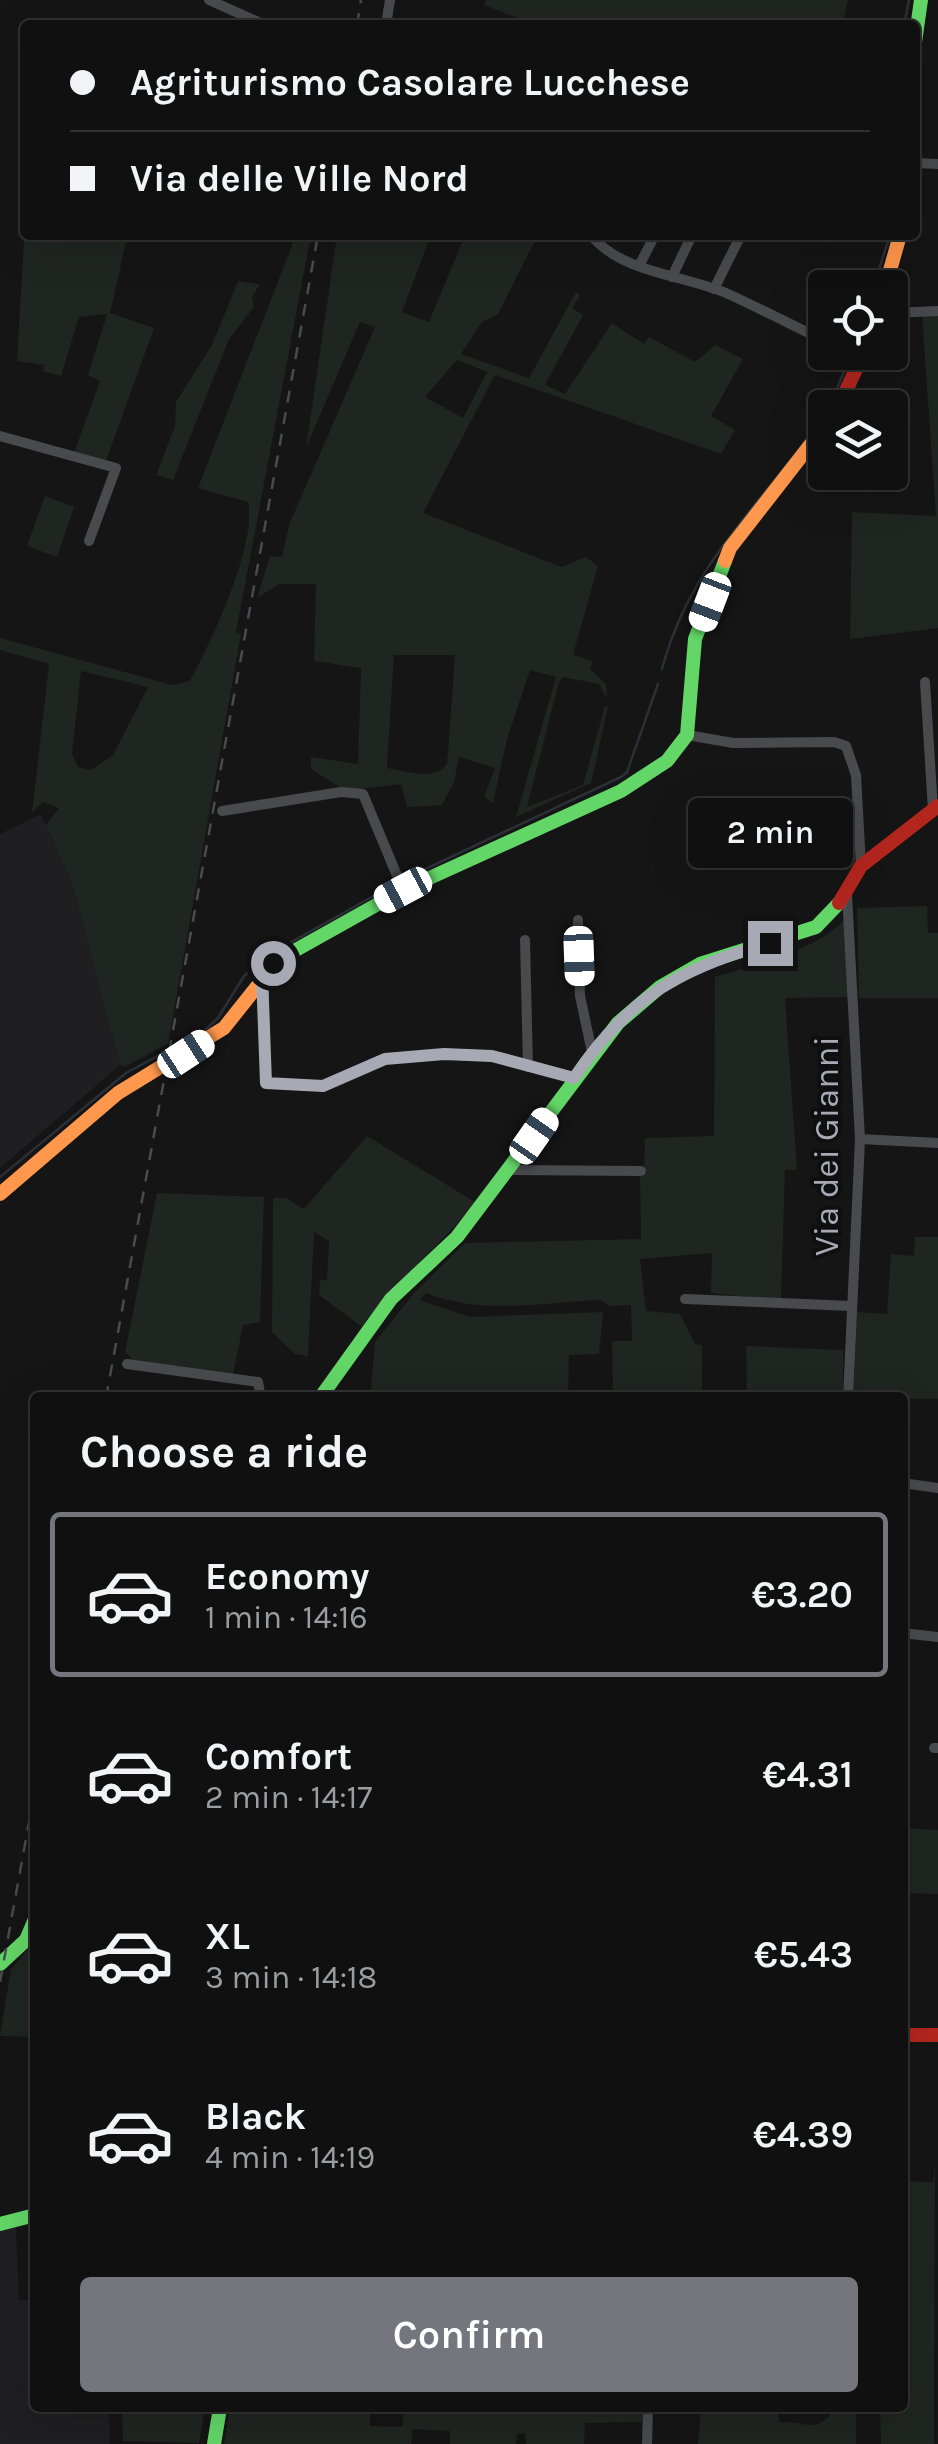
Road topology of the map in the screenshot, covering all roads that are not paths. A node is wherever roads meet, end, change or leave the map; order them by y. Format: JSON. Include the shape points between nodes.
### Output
{"nodes":[{"id":1,"x":209,"y":0,"type":"edge"},
{"id":2,"x":254,"y":20,"type":"edge"},
{"id":3,"x":599,"y":240,"type":"edge"},
{"id":4,"x":652,"y":240,"type":"edge"},
{"id":5,"x":690,"y":240,"type":"edge"},
{"id":6,"x":738,"y":240,"type":"edge"},
{"id":7,"x":899,"y":240,"type":"edge"},
{"id":8,"x":640,"y":264,"type":"junction"},
{"id":9,"x":890,"y":270,"type":"edge"},
{"id":10,"x":672,"y":277,"type":"junction"},
{"id":11,"x":714,"y":289,"type":"junction"},
{"id":12,"x":938,"y":311,"type":"edge"},
{"id":13,"x":908,"y":312,"type":"edge"},
{"id":14,"x":808,"y":333,"type":"edge"},
{"id":15,"x":0,"y":436,"type":"edge"},
{"id":16,"x":808,"y":448,"type":"edge"},
{"id":17,"x":89,"y":541,"type":"dead end"},
{"id":18,"x":925,"y":682,"type":"dead end"},
{"id":19,"x":687,"y":735,"type":"junction"},
{"id":20,"x":936,"y":808,"type":"edge"},
{"id":21,"x":222,"y":811,"type":"dead end"},
{"id":22,"x":860,"y":866,"type":"junction"},
{"id":23,"x":402,"y":887,"type":"junction"},
{"id":24,"x":847,"y":894,"type":"junction"},
{"id":25,"x":578,"y":920,"type":"dead end"},
{"id":26,"x":524,"y":940,"type":"dead end"},
{"id":27,"x":262,"y":974,"type":"junction"},
{"id":28,"x":592,"y":1052,"type":"junction"},
{"id":29,"x":528,"y":1067,"type":"junction"},
{"id":30,"x":574,"y":1078,"type":"junction"},
{"id":31,"x":860,"y":1139,"type":"junction"},
{"id":32,"x":938,"y":1142,"type":"edge"},
{"id":33,"x":510,"y":1170,"type":"junction"},
{"id":34,"x":641,"y":1171,"type":"dead end"},
{"id":35,"x":0,"y":1194,"type":"edge"},
{"id":36,"x":685,"y":1299,"type":"dead end"},
{"id":37,"x":851,"y":1306,"type":"junction"},
{"id":38,"x":127,"y":1364,"type":"dead end"},
{"id":39,"x":260,"y":1392,"type":"edge"},
{"id":40,"x":324,"y":1392,"type":"edge"},
{"id":41,"x":848,"y":1392,"type":"edge"},
{"id":42,"x":908,"y":1484,"type":"edge"},
{"id":43,"x":938,"y":1488,"type":"edge"},
{"id":44,"x":908,"y":1634,"type":"edge"},
{"id":45,"x":938,"y":1637,"type":"edge"},
{"id":46,"x":30,"y":1931,"type":"edge"},
{"id":47,"x":0,"y":1964,"type":"edge"},
{"id":48,"x":908,"y":2035,"type":"edge"},
{"id":49,"x":938,"y":2035,"type":"edge"},
{"id":50,"x":30,"y":2216,"type":"edge"},
{"id":51,"x":0,"y":2224,"type":"edge"},
{"id":52,"x":219,"y":2412,"type":"edge"},
{"id":53,"x":648,"y":2412,"type":"edge"},
{"id":54,"x":214,"y":2444,"type":"edge"},
{"id":55,"x":647,"y":2444,"type":"edge"}],
"edges":[{"from":1,"to":2,"type":"street"},
{"from":3,"to":8,"type":"street"},
{"from":4,"to":8,"type":"street"},
{"from":5,"to":10,"type":"street"},
{"from":6,"to":11,"type":"street"},
{"from":7,"to":9,"type":"street"},
{"from":8,"to":10,"type":"street"},
{"from":10,"to":11,"type":"street"},
{"from":11,"to":14,"type":"street"},
{"from":12,"to":13,"type":"street"},
{"from":15,"to":17,"type":"street","via":[[116,468]]},
{"from":16,"to":19,"type":"street","via":[[730,548],[696,639]]},
{"from":18,"to":20,"type":"street"},
{"from":19,"to":22,"type":"street","via":[[846,746],[856,775]]},
{"from":19,"to":23,"type":"street","via":[[667,761],[621,790]]},
{"from":20,"to":22,"type":"street"},
{"from":21,"to":23,"type":"street","via":[[363,794]]},
{"from":22,"to":24,"type":"street"},
{"from":23,"to":27,"type":"street"},
{"from":24,"to":28,"type":"street","via":[[830,917],[800,935],[678,974]]},
{"from":24,"to":31,"type":"street","name":"Via dei Gianni"},
{"from":25,"to":28,"type":"street","via":[[580,996]]},
{"from":26,"to":29,"type":"street"},
{"from":27,"to":29,"type":"street","via":[[266,1083],[323,1086],[385,1059],[444,1054],[492,1056]]},
{"from":27,"to":35,"type":"street","via":[[223,1028],[118,1093]]},
{"from":28,"to":30,"type":"street"},
{"from":29,"to":30,"type":"street"},
{"from":30,"to":33,"type":"street"},
{"from":31,"to":32,"type":"street"},
{"from":31,"to":37,"type":"street","name":"Via dei Gianni"},
{"from":33,"to":34,"type":"street"},
{"from":33,"to":40,"type":"street","via":[[457,1237],[392,1300]]},
{"from":36,"to":37,"type":"street"},
{"from":37,"to":41,"type":"street","name":"Via dei Gianni"},
{"from":38,"to":39,"type":"street","via":[[258,1382]]},
{"from":42,"to":43,"type":"street"},
{"from":44,"to":45,"type":"street"},
{"from":46,"to":47,"type":"street"},
{"from":48,"to":49,"type":"street"},
{"from":50,"to":51,"type":"street"},
{"from":52,"to":54,"type":"street"},
{"from":53,"to":55,"type":"street"}]}
